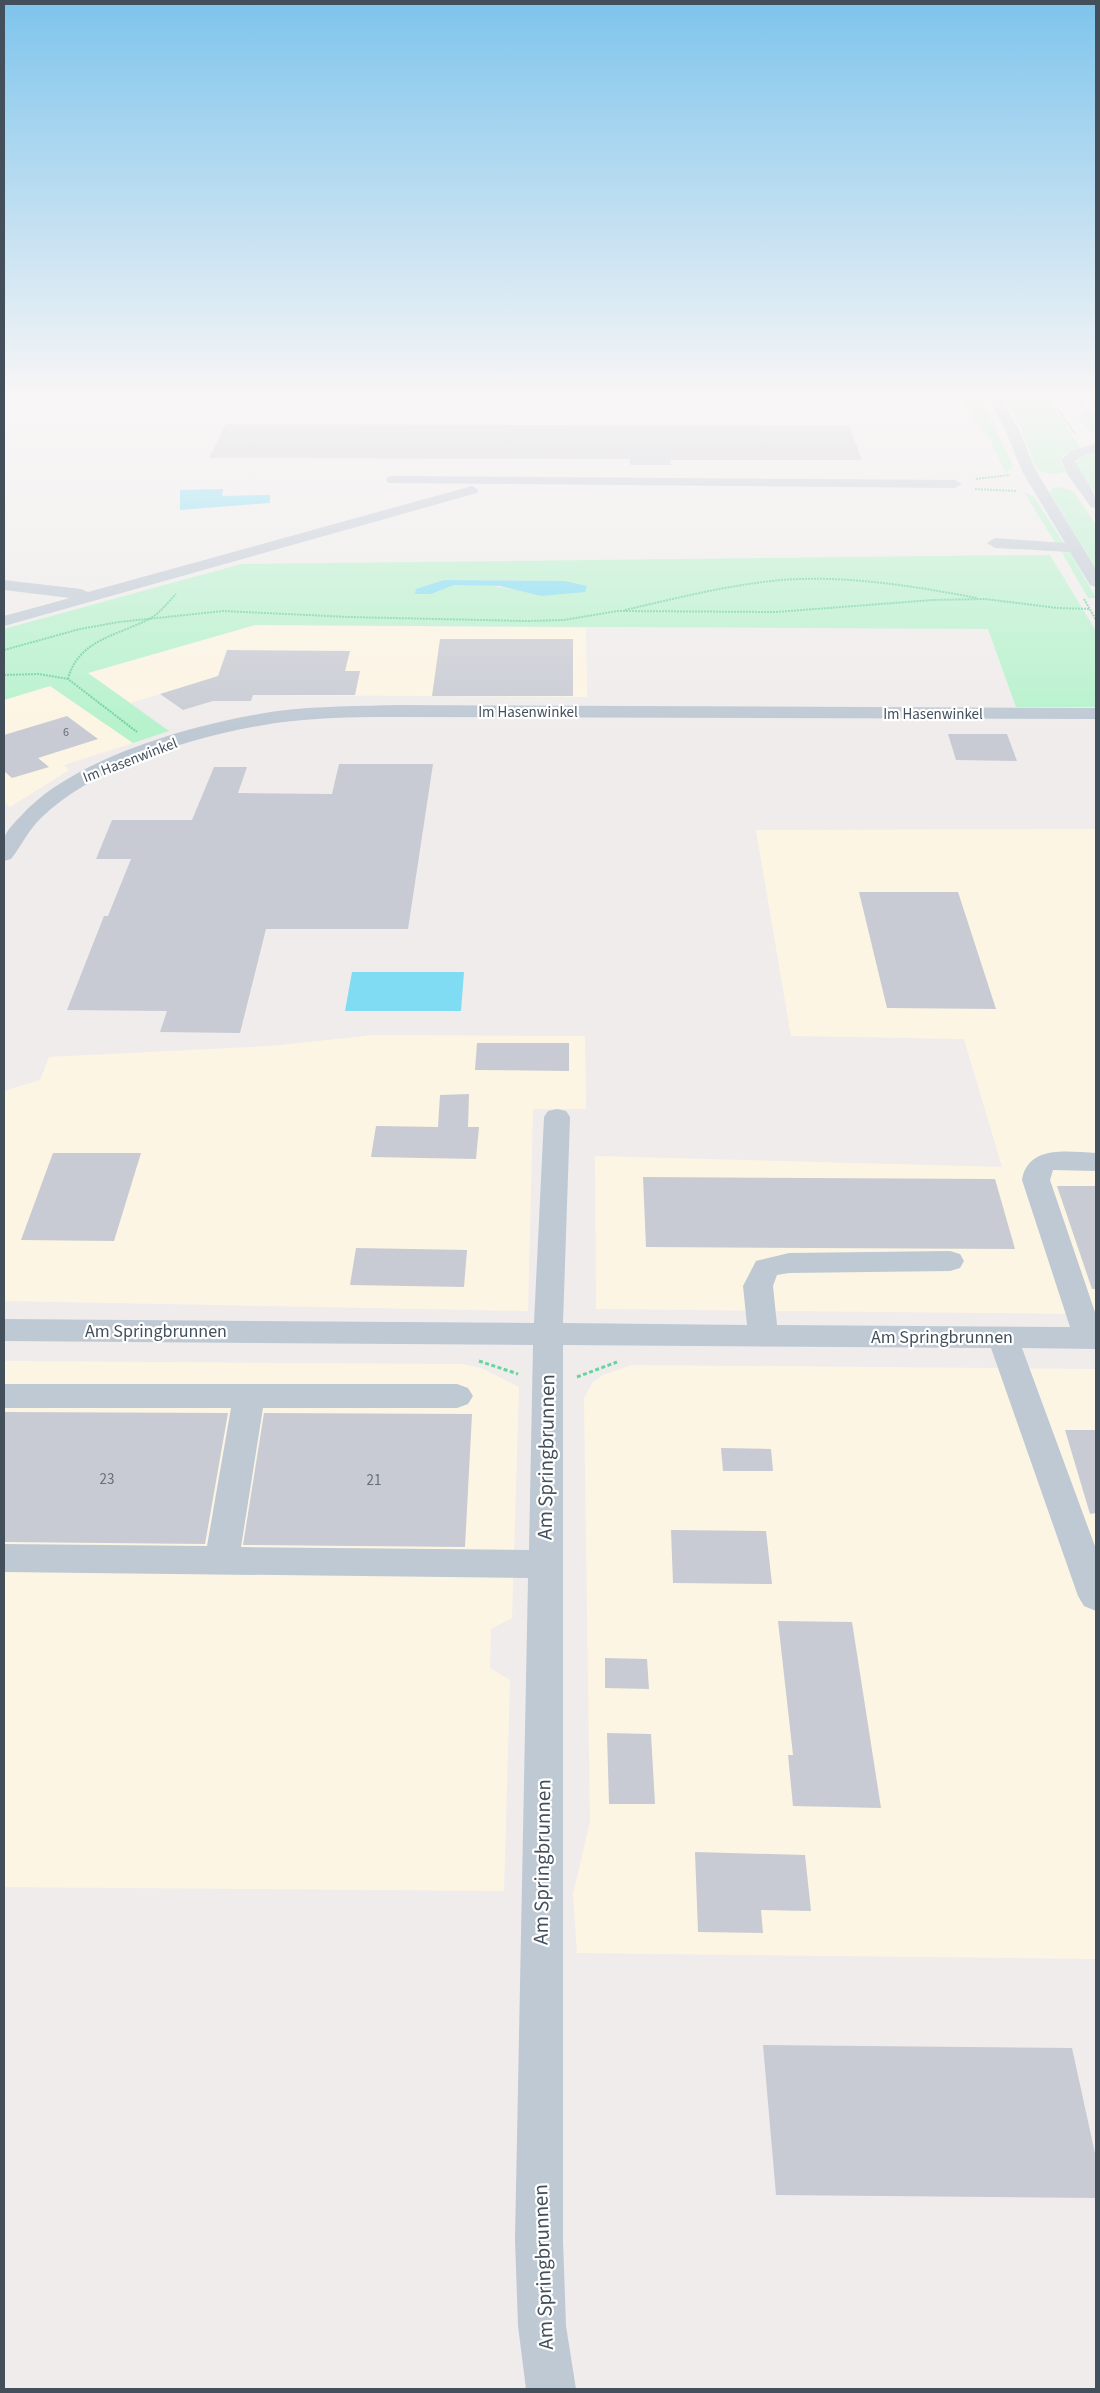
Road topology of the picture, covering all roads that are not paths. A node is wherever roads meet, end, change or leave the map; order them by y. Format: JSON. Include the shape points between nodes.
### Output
{"nodes":[{"id":1,"x":407,"y":509,"type":"edge"},
{"id":2,"x":1051,"y":509,"type":"edge"},
{"id":3,"x":995,"y":542,"type":"dead end"},
{"id":4,"x":1075,"y":548,"type":"junction"},
{"id":5,"x":1096,"y":582,"type":"edge"},
{"id":6,"x":4,"y":585,"type":"edge"},
{"id":7,"x":95,"y":596,"type":"junction"},
{"id":8,"x":5,"y":621,"type":"edge"},
{"id":9,"x":1096,"y":714,"type":"edge"},
{"id":10,"x":4,"y":854,"type":"edge"},
{"id":11,"x":557,"y":1116,"type":"dead end"},
{"id":12,"x":1096,"y":1162,"type":"edge"},
{"id":13,"x":950,"y":1261,"type":"dead end"},
{"id":14,"x":4,"y":1330,"type":"edge"},
{"id":15,"x":548,"y":1334,"type":"junction"},
{"id":16,"x":763,"y":1336,"type":"junction"},
{"id":17,"x":1003,"y":1338,"type":"junction"},
{"id":18,"x":1092,"y":1338,"type":"edge"},
{"id":19,"x":4,"y":1396,"type":"edge"},
{"id":20,"x":249,"y":1396,"type":"junction"},
{"id":21,"x":456,"y":1396,"type":"dead end"},
{"id":22,"x":4,"y":1558,"type":"edge"},
{"id":23,"x":222,"y":1560,"type":"junction"},
{"id":24,"x":545,"y":1564,"type":"junction"},
{"id":25,"x":1096,"y":1596,"type":"edge"},
{"id":26,"x":551,"y":2389,"type":"edge"}],
"edges":[{"from":1,"to":7,"type":"street"},
{"from":2,"to":4,"type":"street"},
{"from":3,"to":4,"type":"street"},
{"from":4,"to":5,"type":"street"},
{"from":6,"to":7,"type":"street"},
{"from":7,"to":8,"type":"street"},
{"from":9,"to":10,"type":"street","name":"Im Hasenwinkel","via":[[303,714],[257,720],[203,733],[108,766],[66,787],[36,810]]},
{"from":11,"to":15,"type":"street"},
{"from":12,"to":18,"type":"street","via":[[1050,1162],[1037,1170],[1036,1180]]},
{"from":13,"to":16,"type":"street","via":[[789,1263],[766,1268],[758,1286]]},
{"from":14,"to":15,"type":"street","name":"Am Springbrunnen"},
{"from":15,"to":16,"type":"street","name":"Am Springbrunnen"},
{"from":15,"to":24,"type":"street","name":"Am Springbrunnen"},
{"from":16,"to":17,"type":"street","name":"Am Springbrunnen"},
{"from":17,"to":18,"type":"street","name":"Am Springbrunnen"},
{"from":17,"to":25,"type":"street"},
{"from":19,"to":20,"type":"street"},
{"from":20,"to":21,"type":"street"},
{"from":20,"to":23,"type":"street"},
{"from":22,"to":23,"type":"street"},
{"from":23,"to":24,"type":"street"},
{"from":24,"to":26,"type":"street","name":"Am Springbrunnen","via":[[539,2240],[542,2326]]}]}
